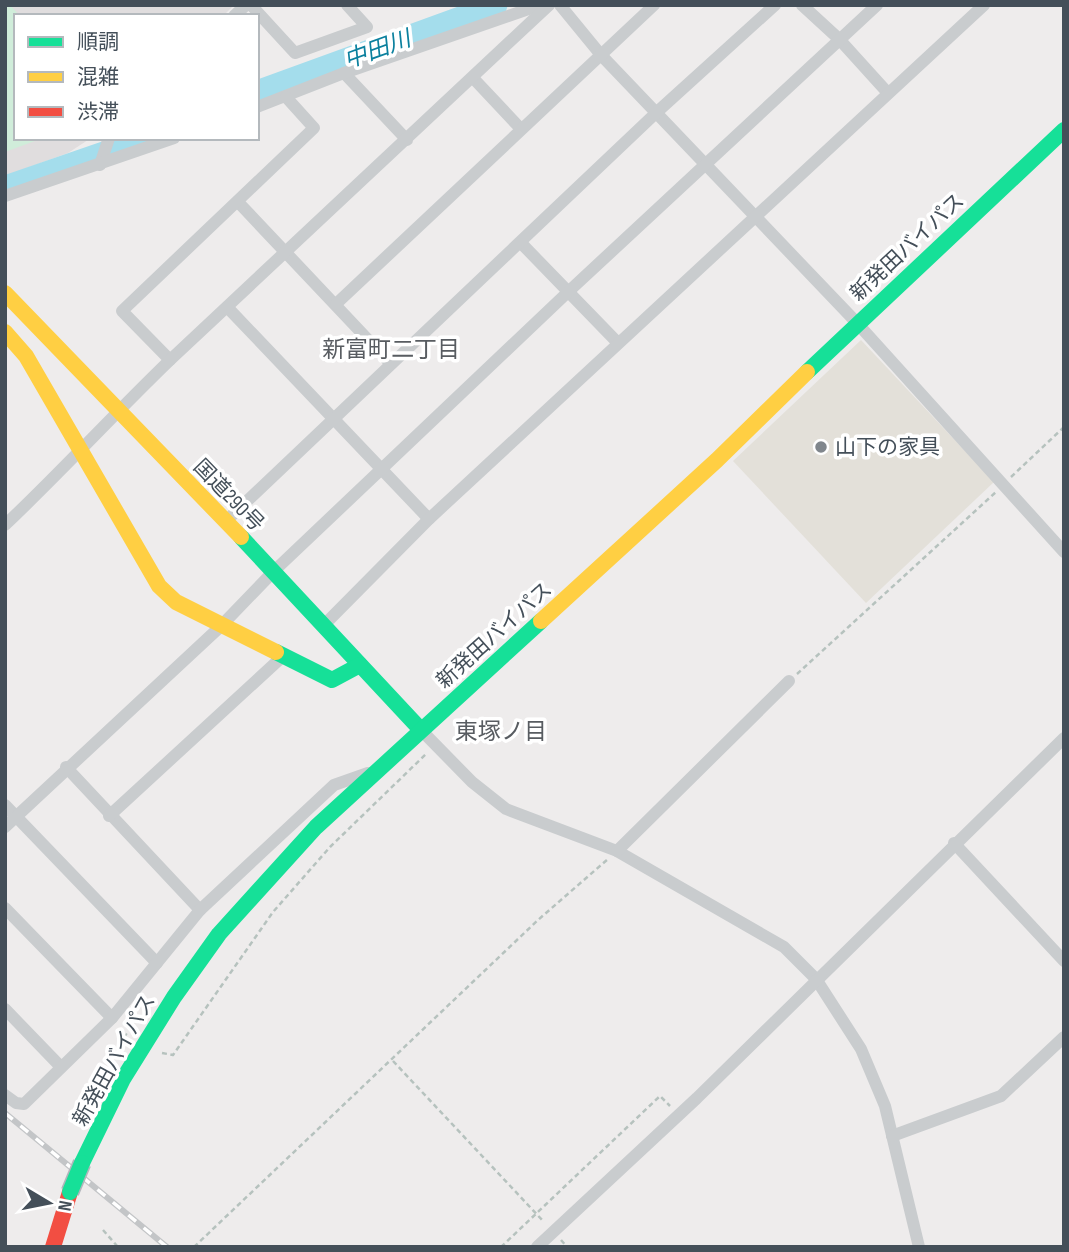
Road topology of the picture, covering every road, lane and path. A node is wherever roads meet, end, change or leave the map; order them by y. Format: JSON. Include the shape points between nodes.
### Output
{"nodes":[{"id":1,"x":347,"y":5,"type":"edge"},
{"id":2,"x":540,"y":5,"type":"edge"},
{"id":3,"x":549,"y":5,"type":"edge"},
{"id":4,"x":560,"y":5,"type":"edge"},
{"id":5,"x":654,"y":5,"type":"edge"},
{"id":6,"x":775,"y":5,"type":"edge"},
{"id":7,"x":802,"y":5,"type":"edge"},
{"id":8,"x":877,"y":5,"type":"edge"},
{"id":9,"x":984,"y":5,"type":"edge"},
{"id":10,"x":259,"y":16,"type":"edge"},
{"id":11,"x":839,"y":39,"type":"junction"},
{"id":12,"x":600,"y":55,"type":"junction"},
{"id":13,"x":344,"y":73,"type":"junction"},
{"id":14,"x":474,"y":79,"type":"junction"},
{"id":15,"x":887,"y":92,"type":"junction"},
{"id":16,"x":286,"y":97,"type":"junction"},
{"id":17,"x":259,"y":106,"type":"edge"},
{"id":18,"x":657,"y":111,"type":"junction"},
{"id":19,"x":521,"y":129,"type":"junction"},
{"id":20,"x":1064,"y":130,"type":"edge"},
{"id":21,"x":108,"y":140,"type":"edge"},
{"id":22,"x":169,"y":140,"type":"edge"},
{"id":23,"x":407,"y":140,"type":"junction"},
{"id":24,"x":705,"y":163,"type":"junction"},
{"id":25,"x":100,"y":165,"type":"junction"},
{"id":26,"x":5,"y":196,"type":"edge"},
{"id":27,"x":238,"y":202,"type":"junction"},
{"id":28,"x":754,"y":216,"type":"junction"},
{"id":29,"x":522,"y":243,"type":"junction"},
{"id":30,"x":288,"y":253,"type":"junction"},
{"id":31,"x":568,"y":292,"type":"junction"},
{"id":32,"x":5,"y":293,"type":"edge"},
{"id":33,"x":336,"y":304,"type":"junction"},
{"id":34,"x":228,"y":308,"type":"junction"},
{"id":35,"x":857,"y":323,"type":"junction"},
{"id":36,"x":5,"y":332,"type":"edge"},
{"id":37,"x":618,"y":343,"type":"junction"},
{"id":38,"x":170,"y":360,"type":"junction"},
{"id":39,"x":391,"y":364,"type":"junction"},
{"id":40,"x":117,"y":411,"type":"junction"},
{"id":41,"x":333,"y":419,"type":"junction"},
{"id":42,"x":1064,"y":427,"type":"edge"},
{"id":43,"x":80,"y":453,"type":"junction"},
{"id":44,"x":381,"y":470,"type":"junction"},
{"id":45,"x":1002,"y":486,"type":"junction"},
{"id":46,"x":429,"y":519,"type":"junction"},
{"id":47,"x":226,"y":521,"type":"junction"},
{"id":48,"x":5,"y":525,"type":"edge"},
{"id":49,"x":1064,"y":552,"type":"edge"},
{"id":50,"x":274,"y":571,"type":"junction"},
{"id":51,"x":324,"y":625,"type":"junction"},
{"id":52,"x":221,"y":626,"type":"junction"},
{"id":53,"x":282,"y":657,"type":"junction"},
{"id":54,"x":360,"y":665,"type":"junction"},
{"id":55,"x":789,"y":681,"type":"joint"},
{"id":56,"x":421,"y":730,"type":"junction"},
{"id":57,"x":1064,"y":738,"type":"edge"},
{"id":58,"x":435,"y":745,"type":"junction"},
{"id":59,"x":66,"y":767,"type":"junction"},
{"id":60,"x":374,"y":771,"type":"junction"},
{"id":61,"x":5,"y":805,"type":"edge"},
{"id":62,"x":17,"y":816,"type":"junction"},
{"id":63,"x":109,"y":816,"type":"junction"},
{"id":64,"x":5,"y":827,"type":"edge"},
{"id":65,"x":954,"y":842,"type":"junction"},
{"id":66,"x":617,"y":850,"type":"junction"},
{"id":67,"x":5,"y":908,"type":"edge"},
{"id":68,"x":200,"y":910,"type":"junction"},
{"id":69,"x":1064,"y":961,"type":"edge"},
{"id":70,"x":157,"y":963,"type":"junction"},
{"id":71,"x":816,"y":979,"type":"junction"},
{"id":72,"x":5,"y":1009,"type":"edge"},
{"id":73,"x":111,"y":1018,"type":"junction"},
{"id":74,"x":1064,"y":1037,"type":"edge"},
{"id":75,"x":162,"y":1053,"type":"dead end"},
{"id":76,"x":393,"y":1061,"type":"junction"},
{"id":77,"x":60,"y":1066,"type":"junction"},
{"id":78,"x":5,"y":1095,"type":"edge"},
{"id":79,"x":678,"y":1114,"type":"junction"},
{"id":80,"x":892,"y":1136,"type":"junction"},
{"id":81,"x":536,"y":1213,"type":"junction"},
{"id":82,"x":103,"y":1230,"type":"dead end"},
{"id":83,"x":553,"y":1231,"type":"junction"},
{"id":84,"x":53,"y":1247,"type":"edge"},
{"id":85,"x":118,"y":1247,"type":"edge"},
{"id":86,"x":194,"y":1247,"type":"edge"},
{"id":87,"x":501,"y":1247,"type":"edge"},
{"id":88,"x":537,"y":1247,"type":"edge"},
{"id":89,"x":919,"y":1247,"type":"edge"}],
"edges":[{"from":1,"to":10,"type":"street","via":[[367,27],[295,53]]},
{"from":2,"to":13,"type":"street"},
{"from":3,"to":14,"type":"street"},
{"from":4,"to":12,"type":"street"},
{"from":5,"to":12,"type":"street"},
{"from":6,"to":18,"type":"street"},
{"from":7,"to":11,"type":"street"},
{"from":8,"to":11,"type":"street"},
{"from":9,"to":15,"type":"street"},
{"from":11,"to":15,"type":"street"},
{"from":11,"to":24,"type":"street"},
{"from":12,"to":18,"type":"street"},
{"from":12,"to":19,"type":"street"},
{"from":13,"to":16,"type":"street"},
{"from":13,"to":23,"type":"street"},
{"from":14,"to":19,"type":"street"},
{"from":14,"to":23,"type":"street"},
{"from":15,"to":28,"type":"street"},
{"from":16,"to":17,"type":"street"},
{"from":16,"to":27,"type":"street","via":[[314,128]]},
{"from":18,"to":24,"type":"street"},
{"from":18,"to":29,"type":"street"},
{"from":19,"to":33,"type":"street"},
{"from":20,"to":35,"type":"main road","name":"新発田バイパス"},
{"from":21,"to":25,"type":"street"},
{"from":22,"to":25,"type":"street"},
{"from":23,"to":30,"type":"street"},
{"from":24,"to":28,"type":"street"},
{"from":24,"to":31,"type":"street"},
{"from":25,"to":26,"type":"street"},
{"from":27,"to":30,"type":"street"},
{"from":27,"to":38,"type":"street","via":[[122,311]]},
{"from":28,"to":35,"type":"street"},
{"from":28,"to":37,"type":"street"},
{"from":29,"to":31,"type":"street"},
{"from":29,"to":39,"type":"street"},
{"from":30,"to":33,"type":"street"},
{"from":30,"to":34,"type":"street"},
{"from":31,"to":37,"type":"street"},
{"from":31,"to":44,"type":"street"},
{"from":32,"to":40,"type":"main road","name":"国道290号"},
{"from":33,"to":39,"type":"street"},
{"from":34,"to":38,"type":"street"},
{"from":34,"to":41,"type":"street"},
{"from":35,"to":45,"type":"street"},
{"from":35,"to":56,"type":"main road","name":"新発田バイパス","via":[[717,460]]},
{"from":36,"to":43,"type":"main road","via":[[26,356]]},
{"from":37,"to":46,"type":"street"},
{"from":38,"to":40,"type":"street"},
{"from":39,"to":41,"type":"street"},
{"from":40,"to":43,"type":"street"},
{"from":40,"to":47,"type":"main road","name":"国道290号"},
{"from":41,"to":44,"type":"street"},
{"from":41,"to":47,"type":"street"},
{"from":42,"to":45,"type":"path"},
{"from":43,"to":48,"type":"street"},
{"from":43,"to":52,"type":"main road","via":[[159,586],[176,602]]},
{"from":44,"to":46,"type":"street"},
{"from":44,"to":50,"type":"street"},
{"from":45,"to":49,"type":"street"},
{"from":45,"to":55,"type":"path"},
{"from":46,"to":51,"type":"street"},
{"from":47,"to":50,"type":"main road","name":"国道290号"},
{"from":50,"to":51,"type":"main road","name":"国道290号"},
{"from":50,"to":52,"type":"street"},
{"from":51,"to":54,"type":"main road","name":"国道290号"},
{"from":52,"to":53,"type":"main road"},
{"from":52,"to":59,"type":"street"},
{"from":53,"to":54,"type":"main road","via":[[332,680]]},
{"from":53,"to":63,"type":"street"},
{"from":54,"to":56,"type":"main road","name":"国道290号"},
{"from":55,"to":66,"type":"street"},
{"from":56,"to":58,"type":"street"},
{"from":56,"to":60,"type":"main road","name":"新発田バイパス"},
{"from":57,"to":65,"type":"street"},
{"from":58,"to":66,"type":"street","via":[[506,810]]},
{"from":58,"to":75,"type":"path","via":[[330,847],[273,912],[173,1055]]},
{"from":59,"to":62,"type":"street"},
{"from":59,"to":63,"type":"street"},
{"from":60,"to":68,"type":"street","via":[[334,785]]},
{"from":60,"to":84,"type":"main road","name":"新発田バイパス","bridge":true,"via":[[219,934],[146,1039],[82,1163]]},
{"from":61,"to":62,"type":"street"},
{"from":62,"to":64,"type":"street"},
{"from":62,"to":70,"type":"street"},
{"from":63,"to":68,"type":"street"},
{"from":65,"to":69,"type":"street"},
{"from":65,"to":71,"type":"street"},
{"from":66,"to":71,"type":"street","via":[[784,947]]},
{"from":66,"to":76,"type":"path"},
{"from":67,"to":73,"type":"street"},
{"from":68,"to":70,"type":"street"},
{"from":70,"to":73,"type":"street"},
{"from":71,"to":79,"type":"street"},
{"from":71,"to":80,"type":"street","via":[[861,1049]]},
{"from":72,"to":77,"type":"street"},
{"from":73,"to":77,"type":"street"},
{"from":74,"to":80,"type":"street","via":[[1001,1096]]},
{"from":76,"to":81,"type":"path"},
{"from":76,"to":86,"type":"path"},
{"from":77,"to":78,"type":"street","via":[[24,1104]]},
{"from":79,"to":81,"type":"path","via":[[660,1096]]},
{"from":79,"to":83,"type":"street"},
{"from":80,"to":89,"type":"street"},
{"from":81,"to":83,"type":"path"},
{"from":81,"to":87,"type":"path"},
{"from":82,"to":85,"type":"path"},
{"from":83,"to":88,"type":"street"}]}
